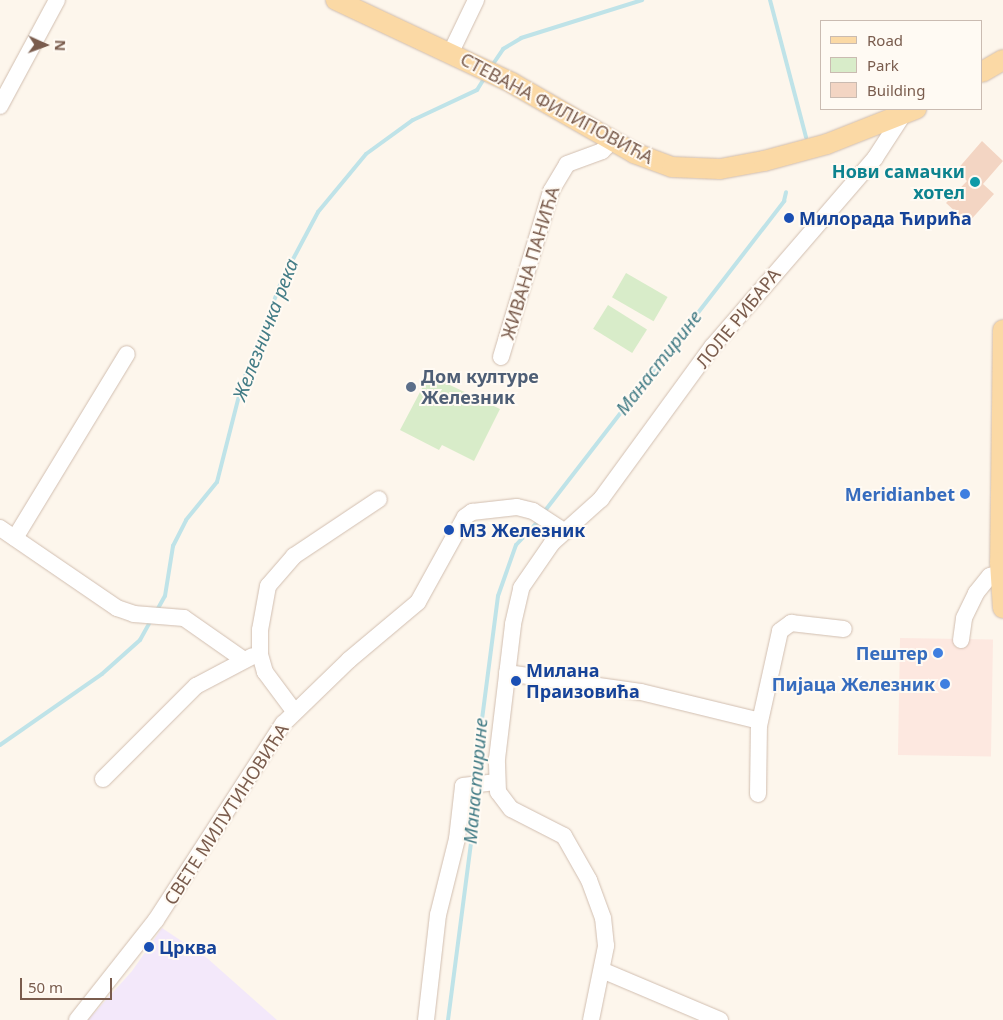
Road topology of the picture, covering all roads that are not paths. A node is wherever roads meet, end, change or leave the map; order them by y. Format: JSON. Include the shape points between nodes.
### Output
{"nodes":[{"id":1,"x":57,"y":0,"type":"edge"},
{"id":2,"x":336,"y":0,"type":"edge"},
{"id":3,"x":476,"y":0,"type":"edge"},
{"id":4,"x":451,"y":52,"type":"junction"},
{"id":5,"x":1003,"y":60,"type":"edge"},
{"id":6,"x":983,"y":71,"type":"edge"},
{"id":7,"x":0,"y":106,"type":"edge"},
{"id":8,"x":909,"y":113,"type":"edge"},
{"id":9,"x":612,"y":140,"type":"junction"},
{"id":10,"x":1003,"y":330,"type":"edge"},
{"id":11,"x":127,"y":354,"type":"dead end"},
{"id":12,"x":501,"y":357,"type":"dead end"},
{"id":13,"x":1003,"y":358,"type":"edge"},
{"id":14,"x":1002,"y":414,"type":"edge"},
{"id":15,"x":1002,"y":465,"type":"edge"},
{"id":16,"x":379,"y":499,"type":"dead end"},
{"id":17,"x":1002,"y":527,"type":"edge"},
{"id":18,"x":0,"y":528,"type":"edge"},
{"id":19,"x":564,"y":531,"type":"junction"},
{"id":20,"x":16,"y":538,"type":"junction"},
{"id":21,"x":1000,"y":573,"type":"junction"},
{"id":22,"x":1003,"y":608,"type":"edge"},
{"id":23,"x":844,"y":630,"type":"dead end"},
{"id":24,"x":961,"y":640,"type":"dead end"},
{"id":25,"x":260,"y":655,"type":"junction"},
{"id":26,"x":244,"y":660,"type":"junction"},
{"id":27,"x":507,"y":673,"type":"junction"},
{"id":28,"x":294,"y":711,"type":"junction"},
{"id":29,"x":760,"y":721,"type":"junction"},
{"id":30,"x":103,"y":779,"type":"dead end"},
{"id":31,"x":492,"y":782,"type":"junction"},
{"id":32,"x":758,"y":794,"type":"dead end"},
{"id":33,"x":604,"y":971,"type":"junction"},
{"id":34,"x":77,"y":1020,"type":"edge"},
{"id":35,"x":426,"y":1020,"type":"edge"},
{"id":36,"x":591,"y":1020,"type":"edge"},
{"id":37,"x":720,"y":1020,"type":"edge"}],
"edges":[{"from":1,"to":7,"type":"street"},
{"from":2,"to":4,"type":"main road","name":"СТЕВАНА ФИЛИПОВИЋА"},
{"from":3,"to":4,"type":"street"},
{"from":4,"to":9,"type":"main road","name":"СТЕВАНА ФИЛИПОВИЋА"},
{"from":5,"to":6,"type":"main road"},
{"from":8,"to":9,"type":"main road","name":"СТЕВАНА ФИЛИПОВИЋА","via":[[795,153],[720,169],[672,166]]},
{"from":8,"to":19,"type":"street","name":"ЛОЛЕ РИБАРА","via":[[876,158],[712,348],[601,499]]},
{"from":9,"to":12,"type":"street","name":"ЖИВАНА ПАНИЋА","via":[[602,150],[567,164],[555,183]]},
{"from":10,"to":13,"type":"main road"},
{"from":11,"to":20,"type":"street"},
{"from":13,"to":14,"type":"main road"},
{"from":14,"to":15,"type":"main road"},
{"from":15,"to":17,"type":"main road"},
{"from":16,"to":25,"type":"street","via":[[294,556],[273,579],[265,594]]},
{"from":17,"to":21,"type":"main road"},
{"from":18,"to":20,"type":"street"},
{"from":19,"to":27,"type":"street","via":[[545,551],[521,588]]},
{"from":19,"to":28,"type":"street","name":"СВЕТЕ МИЛУТИНОВИЋА","via":[[533,511],[517,507],[492,508],[465,518],[427,591],[411,610],[348,660]]},
{"from":20,"to":26,"type":"street","via":[[117,608],[138,614],[177,617],[200,627]]},
{"from":21,"to":22,"type":"main road"},
{"from":21,"to":24,"type":"street","via":[[990,576],[976,593],[964,618]]},
{"from":23,"to":29,"type":"street","via":[[791,623],[782,628]]},
{"from":25,"to":26,"type":"street"},
{"from":25,"to":28,"type":"street","via":[[265,672]]},
{"from":26,"to":30,"type":"street","via":[[196,686]]},
{"from":27,"to":29,"type":"street","via":[[641,692]]},
{"from":27,"to":31,"type":"street"},
{"from":28,"to":34,"type":"street","name":"СВЕТЕ МИЛУТИНОВИЋА","via":[[136,950]]},
{"from":29,"to":32,"type":"street"},
{"from":31,"to":33,"type":"street","via":[[511,809],[558,831],[575,851],[603,918]]},
{"from":31,"to":35,"type":"street","via":[[463,786],[457,839],[438,915]]},
{"from":33,"to":36,"type":"street"},
{"from":33,"to":37,"type":"street"}]}
